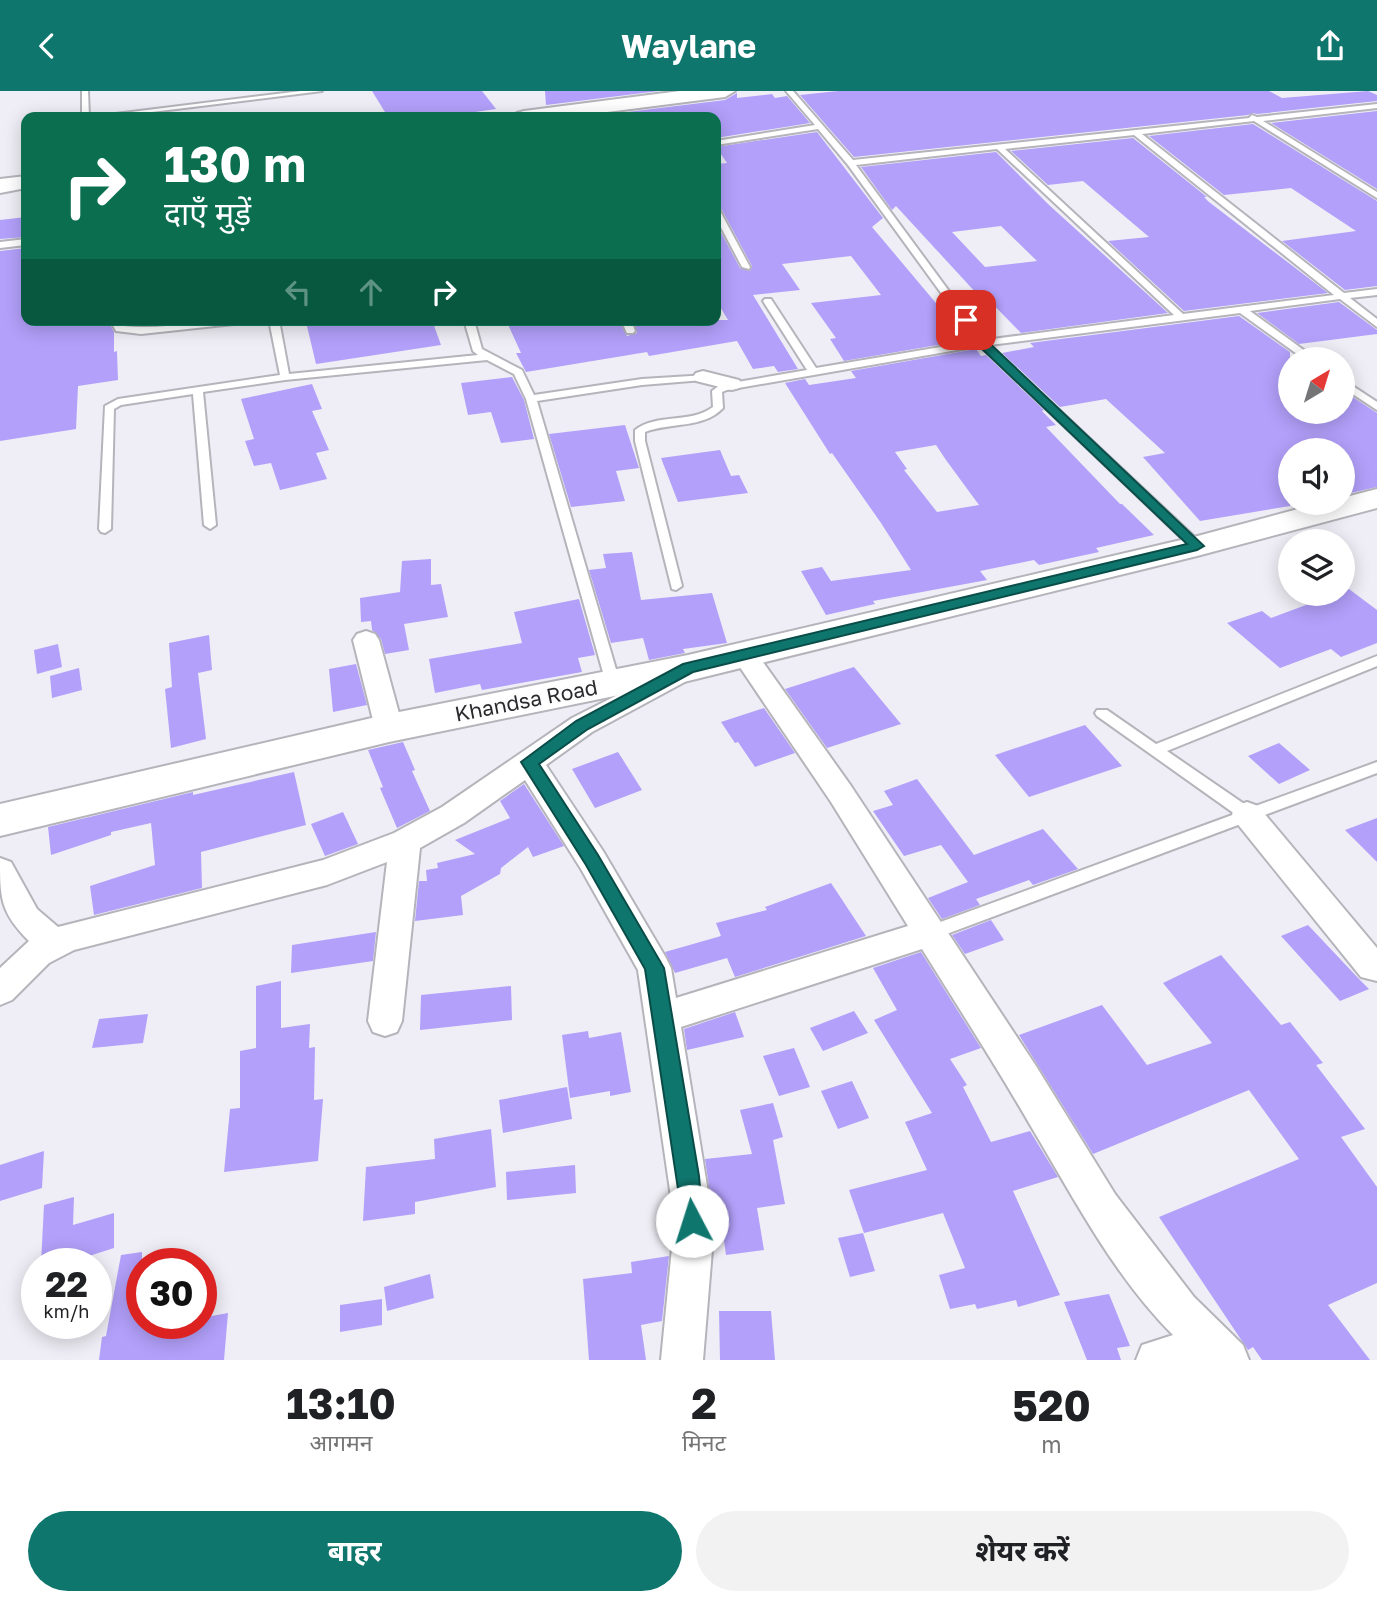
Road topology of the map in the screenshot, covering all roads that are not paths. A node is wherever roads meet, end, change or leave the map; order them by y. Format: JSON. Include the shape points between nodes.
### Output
{"nodes":[{"id":1,"x":85,"y":91,"type":"edge"},
{"id":2,"x":238,"y":91,"type":"edge"},
{"id":3,"x":319,"y":91,"type":"edge"},
{"id":4,"x":725,"y":91,"type":"edge"},
{"id":5,"x":789,"y":91,"type":"edge"},
{"id":6,"x":687,"y":93,"type":"edge"},
{"id":7,"x":242,"y":100,"type":"junction"},
{"id":8,"x":1377,"y":106,"type":"edge"},
{"id":9,"x":86,"y":112,"type":"edge"},
{"id":10,"x":138,"y":112,"type":"edge"},
{"id":11,"x":558,"y":112,"type":"edge"},
{"id":12,"x":1252,"y":117,"type":"junction"},
{"id":13,"x":818,"y":127,"type":"junction"},
{"id":14,"x":1134,"y":131,"type":"junction"},
{"id":15,"x":721,"y":142,"type":"edge"},
{"id":16,"x":998,"y":146,"type":"junction"},
{"id":17,"x":850,"y":163,"type":"junction"},
{"id":18,"x":21,"y":183,"type":"edge"},
{"id":19,"x":0,"y":186,"type":"edge"},
{"id":20,"x":1377,"y":196,"type":"edge"},
{"id":21,"x":721,"y":220,"type":"edge"},
{"id":22,"x":21,"y":243,"type":"edge"},
{"id":23,"x":0,"y":245,"type":"edge"},
{"id":24,"x":746,"y":267,"type":"dead end"},
{"id":25,"x":1377,"y":292,"type":"edge"},
{"id":26,"x":1344,"y":296,"type":"junction"},
{"id":27,"x":768,"y":301,"type":"dead end"},
{"id":28,"x":1241,"y":309,"type":"junction"},
{"id":29,"x":1180,"y":316,"type":"junction"},
{"id":30,"x":1377,"y":324,"type":"edge"},
{"id":31,"x":118,"y":326,"type":"edge"},
{"id":32,"x":184,"y":326,"type":"edge"},
{"id":33,"x":275,"y":326,"type":"edge"},
{"id":34,"x":470,"y":326,"type":"edge"},
{"id":35,"x":629,"y":326,"type":"edge"},
{"id":36,"x":631,"y":331,"type":"dead end"},
{"id":37,"x":982,"y":343,"type":"junction"},
{"id":38,"x":1294,"y":347,"type":"edge"},
{"id":39,"x":485,"y":357,"type":"junction"},
{"id":40,"x":814,"y":373,"type":"junction"},
{"id":41,"x":285,"y":377,"type":"junction"},
{"id":42,"x":703,"y":377,"type":"joint"},
{"id":43,"x":732,"y":384,"type":"junction"},
{"id":44,"x":198,"y":390,"type":"junction"},
{"id":45,"x":1355,"y":391,"type":"edge"},
{"id":46,"x":531,"y":399,"type":"junction"},
{"id":47,"x":1377,"y":407,"type":"edge"},
{"id":48,"x":1377,"y":498,"type":"edge"},
{"id":49,"x":210,"y":524,"type":"dead end"},
{"id":50,"x":105,"y":529,"type":"dead end"},
{"id":51,"x":1197,"y":546,"type":"junction"},
{"id":52,"x":676,"y":586,"type":"dead end"},
{"id":53,"x":366,"y":640,"type":"dead end"},
{"id":54,"x":744,"y":655,"type":"junction"},
{"id":55,"x":1377,"y":661,"type":"edge"},
{"id":56,"x":688,"y":668,"type":"junction"},
{"id":57,"x":613,"y":683,"type":"junction"},
{"id":58,"x":1102,"y":713,"type":"dead end"},
{"id":59,"x":389,"y":728,"type":"junction"},
{"id":60,"x":1155,"y":750,"type":"junction"},
{"id":61,"x":530,"y":762,"type":"junction"},
{"id":62,"x":1377,"y":767,"type":"edge"},
{"id":63,"x":1247,"y":814,"type":"junction"},
{"id":64,"x":0,"y":820,"type":"edge"},
{"id":65,"x":405,"y":842,"type":"junction"},
{"id":66,"x":0,"y":871,"type":"edge"},
{"id":67,"x":930,"y":933,"type":"junction"},
{"id":68,"x":54,"y":944,"type":"junction"},
{"id":69,"x":1377,"y":967,"type":"edge"},
{"id":70,"x":0,"y":990,"type":"edge"},
{"id":71,"x":663,"y":1017,"type":"junction"},
{"id":72,"x":385,"y":1021,"type":"dead end"},
{"id":73,"x":1222,"y":1354,"type":"edge"},
{"id":74,"x":682,"y":1360,"type":"edge"},
{"id":75,"x":1157,"y":1360,"type":"edge"}],
"edges":[{"from":1,"to":9,"type":"lane"},
{"from":2,"to":7,"type":"lane"},
{"from":3,"to":7,"type":"lane"},
{"from":4,"to":6,"type":"street"},
{"from":5,"to":13,"type":"lane"},
{"from":6,"to":11,"type":"street"},
{"from":7,"to":10,"type":"lane"},
{"from":8,"to":12,"type":"lane"},
{"from":12,"to":14,"type":"lane"},
{"from":12,"to":20,"type":"lane"},
{"from":13,"to":15,"type":"lane"},
{"from":13,"to":17,"type":"lane"},
{"from":14,"to":16,"type":"lane"},
{"from":14,"to":26,"type":"lane"},
{"from":16,"to":17,"type":"lane"},
{"from":16,"to":29,"type":"lane"},
{"from":17,"to":37,"type":"lane"},
{"from":18,"to":19,"type":"street"},
{"from":21,"to":24,"type":"lane"},
{"from":22,"to":23,"type":"lane"},
{"from":25,"to":26,"type":"lane"},
{"from":26,"to":28,"type":"lane"},
{"from":26,"to":30,"type":"lane"},
{"from":27,"to":40,"type":"lane"},
{"from":28,"to":29,"type":"lane"},
{"from":28,"to":38,"type":"lane"},
{"from":29,"to":37,"type":"lane"},
{"from":31,"to":32,"type":"lane","via":[[134,331]]},
{"from":33,"to":41,"type":"lane"},
{"from":34,"to":39,"type":"lane","via":[[474,342]]},
{"from":35,"to":36,"type":"lane"},
{"from":37,"to":40,"type":"lane"},
{"from":37,"to":51,"type":"lane"},
{"from":39,"to":41,"type":"lane"},
{"from":39,"to":46,"type":"lane","via":[[518,372]]},
{"from":40,"to":43,"type":"lane"},
{"from":41,"to":44,"type":"lane"},
{"from":42,"to":43,"type":"street"},
{"from":42,"to":46,"type":"lane"},
{"from":43,"to":52,"type":"lane","via":[[717,391],[718,408],[706,417],[651,424],[640,430]]},
{"from":44,"to":49,"type":"lane"},
{"from":44,"to":50,"type":"lane","via":[[125,400],[108,408]]},
{"from":45,"to":47,"type":"lane"},
{"from":46,"to":57,"type":"lane"},
{"from":48,"to":51,"type":"street","name":"Khandsa Road"},
{"from":51,"to":54,"type":"street","name":"Khandsa Road"},
{"from":53,"to":59,"type":"street"},
{"from":54,"to":56,"type":"street","name":"Khandsa Road"},
{"from":54,"to":67,"type":"street","via":[[841,793]]},
{"from":55,"to":60,"type":"lane"},
{"from":56,"to":57,"type":"street","name":"Khandsa Road"},
{"from":56,"to":61,"type":"street","via":[[582,725]]},
{"from":57,"to":59,"type":"street","name":"Khandsa Road"},
{"from":58,"to":60,"type":"lane"},
{"from":59,"to":64,"type":"street","name":"Khandsa Road"},
{"from":60,"to":63,"type":"lane"},
{"from":61,"to":65,"type":"street"},
{"from":61,"to":71,"type":"street","via":[[654,968]]},
{"from":62,"to":63,"type":"lane"},
{"from":63,"to":67,"type":"lane"},
{"from":63,"to":69,"type":"street"},
{"from":65,"to":68,"type":"street","via":[[327,872]]},
{"from":65,"to":72,"type":"street"},
{"from":66,"to":68,"type":"street","via":[[26,919]]},
{"from":67,"to":71,"type":"street"},
{"from":67,"to":73,"type":"street","via":[[1101,1208],[1145,1271]]},
{"from":68,"to":70,"type":"street","via":[[37,953]]},
{"from":71,"to":74,"type":"street","via":[[693,1238]]},
{"from":73,"to":75,"type":"street"}]}
